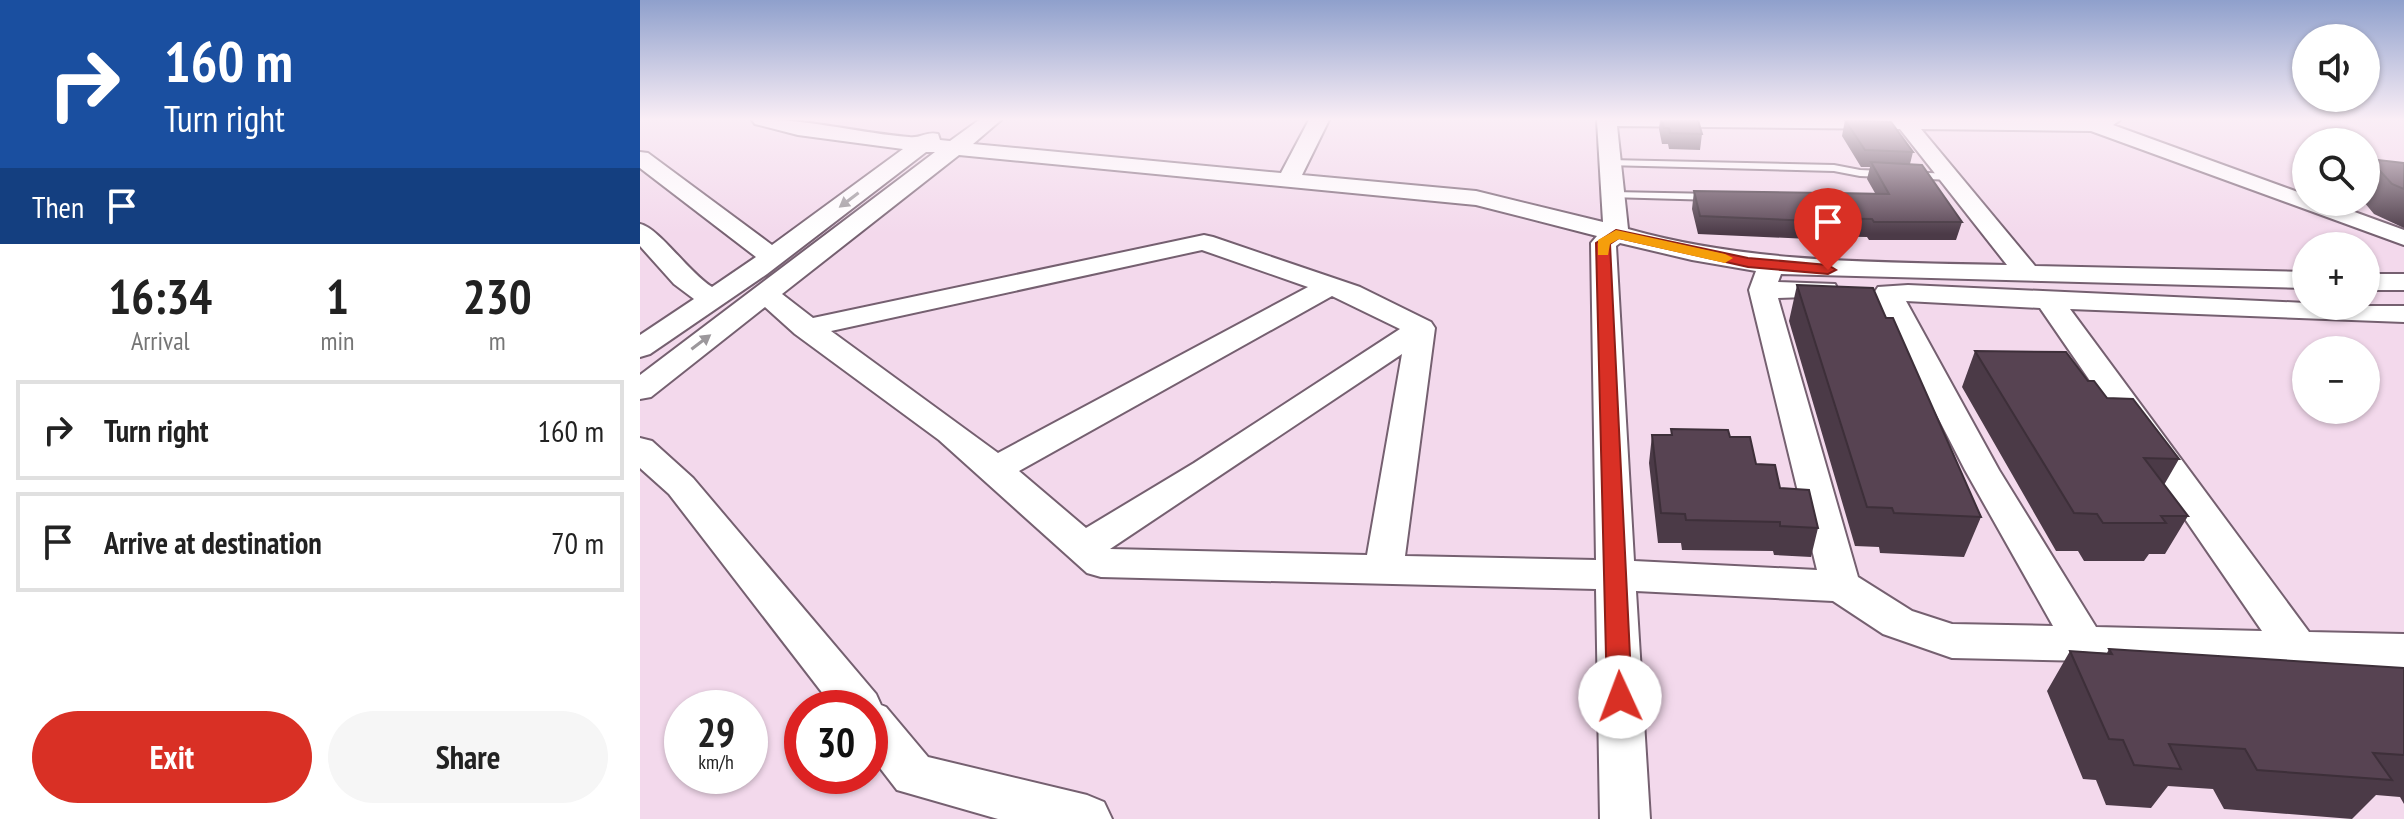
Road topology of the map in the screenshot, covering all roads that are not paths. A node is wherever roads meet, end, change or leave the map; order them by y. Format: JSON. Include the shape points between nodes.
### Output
{"nodes":[{"id":1,"x":640,"y":158,"type":"edge"},
{"id":2,"x":905,"y":158,"type":"edge"},
{"id":3,"x":943,"y":158,"type":"edge"},
{"id":4,"x":1066,"y":158,"type":"edge"},
{"id":5,"x":1300,"y":158,"type":"edge"},
{"id":6,"x":1610,"y":158,"type":"edge"},
{"id":7,"x":1936,"y":158,"type":"edge"},
{"id":8,"x":2193,"y":158,"type":"edge"},
{"id":9,"x":1952,"y":177,"type":"junction"},
{"id":10,"x":1289,"y":179,"type":"junction"},
{"id":11,"x":1612,"y":179,"type":"junction"},
{"id":12,"x":1736,"y":197,"type":"edge"},
{"id":13,"x":640,"y":231,"type":"edge"},
{"id":14,"x":1616,"y":234,"type":"junction"},
{"id":15,"x":2404,"y":238,"type":"edge"},
{"id":16,"x":776,"y":255,"type":"junction"},
{"id":17,"x":1766,"y":277,"type":"junction"},
{"id":18,"x":2292,"y":280,"type":"edge"},
{"id":19,"x":2380,"y":282,"type":"edge"},
{"id":20,"x":2404,"y":282,"type":"edge"},
{"id":21,"x":1330,"y":286,"type":"junction"},
{"id":22,"x":2038,"y":287,"type":"junction"},
{"id":23,"x":765,"y":293,"type":"junction"},
{"id":24,"x":1888,"y":293,"type":"junction"},
{"id":25,"x":715,"y":297,"type":"junction"},
{"id":26,"x":2404,"y":314,"type":"edge"},
{"id":27,"x":805,"y":328,"type":"junction"},
{"id":28,"x":1421,"y":328,"type":"junction"},
{"id":29,"x":640,"y":348,"type":"edge"},
{"id":30,"x":640,"y":390,"type":"edge"},
{"id":31,"x":640,"y":449,"type":"edge"},
{"id":32,"x":996,"y":469,"type":"junction"},
{"id":33,"x":1084,"y":547,"type":"junction"},
{"id":34,"x":1384,"y":570,"type":"junction"},
{"id":35,"x":1615,"y":575,"type":"junction"},
{"id":36,"x":1841,"y":586,"type":"junction"},
{"id":37,"x":2084,"y":643,"type":"junction"},
{"id":38,"x":2297,"y":648,"type":"junction"},
{"id":39,"x":2404,"y":651,"type":"edge"},
{"id":40,"x":845,"y":690,"type":"edge"},
{"id":41,"x":888,"y":743,"type":"edge"},
{"id":42,"x":1087,"y":819,"type":"edge"},
{"id":43,"x":1625,"y":819,"type":"edge"}],
"edges":[{"from":1,"to":16,"type":"street"},
{"from":2,"to":16,"type":"street","one_way":true},
{"from":3,"to":23,"type":"street"},
{"from":4,"to":10,"type":"street"},
{"from":5,"to":10,"type":"street"},
{"from":6,"to":11,"type":"street"},
{"from":7,"to":9,"type":"street"},
{"from":8,"to":15,"type":"street"},
{"from":9,"to":11,"type":"lane","via":[[1834,168]]},
{"from":9,"to":22,"type":"street"},
{"from":10,"to":14,"type":"street","via":[[1476,198]]},
{"from":11,"to":12,"type":"lane"},
{"from":11,"to":14,"type":"street"},
{"from":13,"to":25,"type":"street","via":[[675,270]]},
{"from":14,"to":17,"type":"street","via":[[1698,253]]},
{"from":14,"to":35,"type":"street","via":[[1603,243]]},
{"from":16,"to":25,"type":"street"},
{"from":17,"to":22,"type":"street","via":[[1859,271]]},
{"from":17,"to":24,"type":"street"},
{"from":17,"to":36,"type":"street"},
{"from":18,"to":22,"type":"street"},
{"from":19,"to":20,"type":"street"},
{"from":21,"to":27,"type":"street","via":[[1204,242]]},
{"from":21,"to":28,"type":"street"},
{"from":21,"to":32,"type":"street"},
{"from":22,"to":24,"type":"street"},
{"from":22,"to":26,"type":"street","via":[[2249,310]]},
{"from":22,"to":38,"type":"street"},
{"from":23,"to":27,"type":"street"},
{"from":30,"to":23,"type":"street","one_way":true},
{"from":24,"to":37,"type":"street","via":[[1982,470]]},
{"from":25,"to":29,"type":"street"},
{"from":27,"to":32,"type":"street"},
{"from":28,"to":33,"type":"street"},
{"from":28,"to":34,"type":"street"},
{"from":31,"to":40,"type":"street","via":[[681,486]]},
{"from":32,"to":33,"type":"street"},
{"from":33,"to":34,"type":"street","via":[[1101,563]]},
{"from":34,"to":35,"type":"street"},
{"from":35,"to":36,"type":"street"},
{"from":35,"to":43,"type":"street"},
{"from":36,"to":37,"type":"street","via":[[1898,623],[1952,641]]},
{"from":37,"to":38,"type":"street"},
{"from":38,"to":39,"type":"street"},
{"from":41,"to":42,"type":"street","via":[[914,775]]}]}
